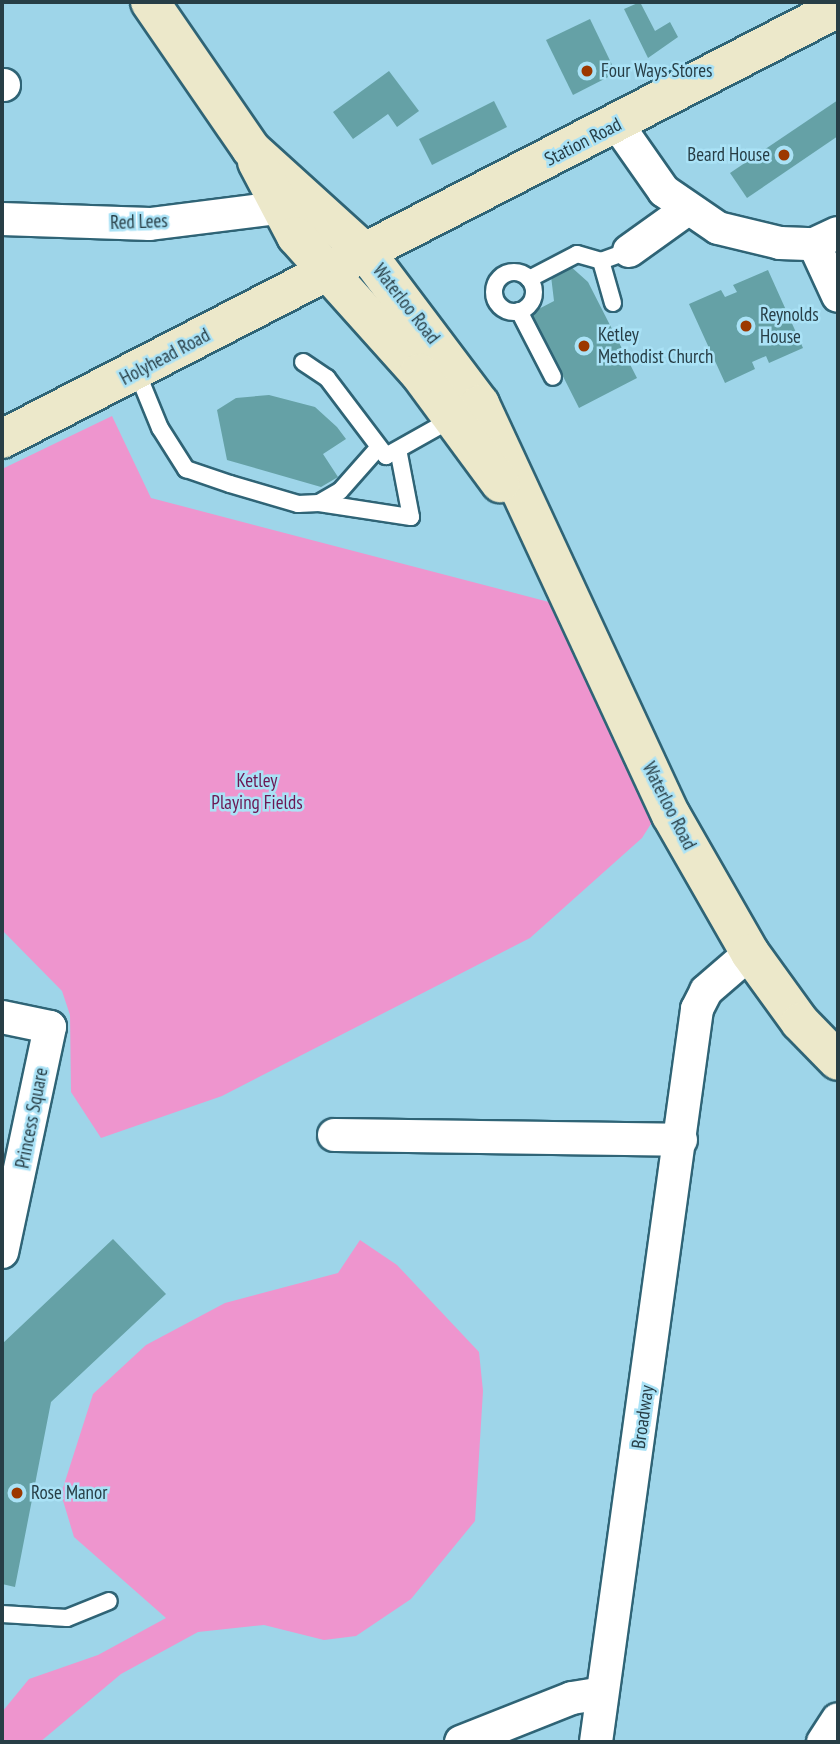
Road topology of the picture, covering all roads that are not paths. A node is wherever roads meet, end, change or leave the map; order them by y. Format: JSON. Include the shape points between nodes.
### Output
{"nodes":[{"id":1,"x":150,"y":2,"type":"edge"},
{"id":2,"x":838,"y":8,"type":"edge"},
{"id":3,"x":617,"y":124,"type":"junction"},
{"id":4,"x":251,"y":149,"type":"junction"},
{"id":5,"x":276,"y":208,"type":"junction"},
{"id":6,"x":686,"y":210,"type":"junction"},
{"id":7,"x":2,"y":219,"type":"edge"},
{"id":8,"x":826,"y":238,"type":"edge"},
{"id":9,"x":367,"y":254,"type":"junction"},
{"id":10,"x":615,"y":256,"type":"junction"},
{"id":11,"x":327,"y":275,"type":"junction"},
{"id":12,"x":529,"y":279,"type":"junction"},
{"id":13,"x":838,"y":296,"type":"edge"},
{"id":14,"x":613,"y":303,"type":"dead end"},
{"id":15,"x":519,"y":312,"type":"junction"},
{"id":16,"x":303,"y":362,"type":"dead end"},
{"id":17,"x":137,"y":372,"type":"junction"},
{"id":18,"x":553,"y":377,"type":"dead end"},
{"id":19,"x":452,"y":419,"type":"junction"},
{"id":20,"x":2,"y":439,"type":"edge"},
{"id":21,"x":377,"y":448,"type":"junction"},
{"id":22,"x":399,"y":454,"type":"junction"},
{"id":23,"x":319,"y":503,"type":"junction"},
{"id":24,"x":536,"y":529,"type":"junction"},
{"id":25,"x":750,"y":953,"type":"junction"},
{"id":26,"x":2,"y":1017,"type":"edge"},
{"id":27,"x":838,"y":1061,"type":"edge"},
{"id":28,"x":334,"y":1135,"type":"dead end"},
{"id":29,"x":681,"y":1140,"type":"junction"},
{"id":30,"x":2,"y":1252,"type":"edge"},
{"id":31,"x":109,"y":1601,"type":"dead end"},
{"id":32,"x":2,"y":1614,"type":"edge"},
{"id":33,"x":602,"y":1693,"type":"junction"},
{"id":34,"x":838,"y":1719,"type":"edge"},
{"id":35,"x":461,"y":1742,"type":"edge"},
{"id":36,"x":596,"y":1742,"type":"edge"},
{"id":37,"x":824,"y":1742,"type":"edge"}],
"edges":[{"from":1,"to":4,"type":"street","name":"Waterloo Road"},
{"from":2,"to":3,"type":"street","name":"Station Road"},
{"from":3,"to":6,"type":"street","via":[[641,163]]},
{"from":3,"to":9,"type":"street","name":"Station Road"},
{"from":4,"to":5,"type":"street","name":"Waterloo Road"},
{"from":4,"to":9,"type":"street","name":"Waterloo Road"},
{"from":5,"to":7,"type":"street","name":"Red Lees","via":[[150,224]]},
{"from":5,"to":11,"type":"street","name":"Waterloo Road"},
{"from":6,"to":8,"type":"street","via":[[748,237]]},
{"from":6,"to":10,"type":"street"},
{"from":8,"to":13,"type":"street"},
{"from":9,"to":11,"type":"street","name":"Station Road"},
{"from":9,"to":24,"type":"street","name":"Waterloo Road","via":[[480,404]]},
{"from":10,"to":12,"type":"lane","via":[[577,254]]},
{"from":10,"to":14,"type":"lane"},
{"from":11,"to":17,"type":"street","name":"Holyhead Road"},
{"from":11,"to":19,"type":"street","name":"Waterloo Road","via":[[419,373]]},
{"from":12,"to":15,"type":"lane","via":[[533,298]]},
{"from":12,"to":15,"type":"lane","via":[[511,273],[495,290],[501,307]]},
{"from":15,"to":18,"type":"lane"},
{"from":16,"to":21,"type":"lane","via":[[327,378]]},
{"from":17,"to":20,"type":"street","name":"Holyhead Road"},
{"from":17,"to":23,"type":"lane","via":[[160,428],[186,468],[298,504]]},
{"from":19,"to":22,"type":"lane"},
{"from":19,"to":24,"type":"street","name":"Waterloo Road"},
{"from":21,"to":22,"type":"lane","via":[[386,456]]},
{"from":21,"to":23,"type":"lane","via":[[340,491]]},
{"from":22,"to":23,"type":"lane","via":[[411,517]]},
{"from":24,"to":25,"type":"street","name":"Waterloo Road","via":[[671,815]]},
{"from":25,"to":27,"type":"street","name":"Waterloo Road","via":[[800,1022]]},
{"from":25,"to":29,"type":"street","name":"Broadway","via":[[706,991],[697,1009]]},
{"from":26,"to":30,"type":"street","name":"Princess Square","via":[[50,1027]]},
{"from":28,"to":29,"type":"street"},
{"from":29,"to":33,"type":"street","name":"Broadway"},
{"from":31,"to":32,"type":"lane","via":[[67,1618]]},
{"from":33,"to":35,"type":"street","via":[[572,1698]]},
{"from":33,"to":36,"type":"street","name":"Broadway"},
{"from":34,"to":37,"type":"street"}]}
